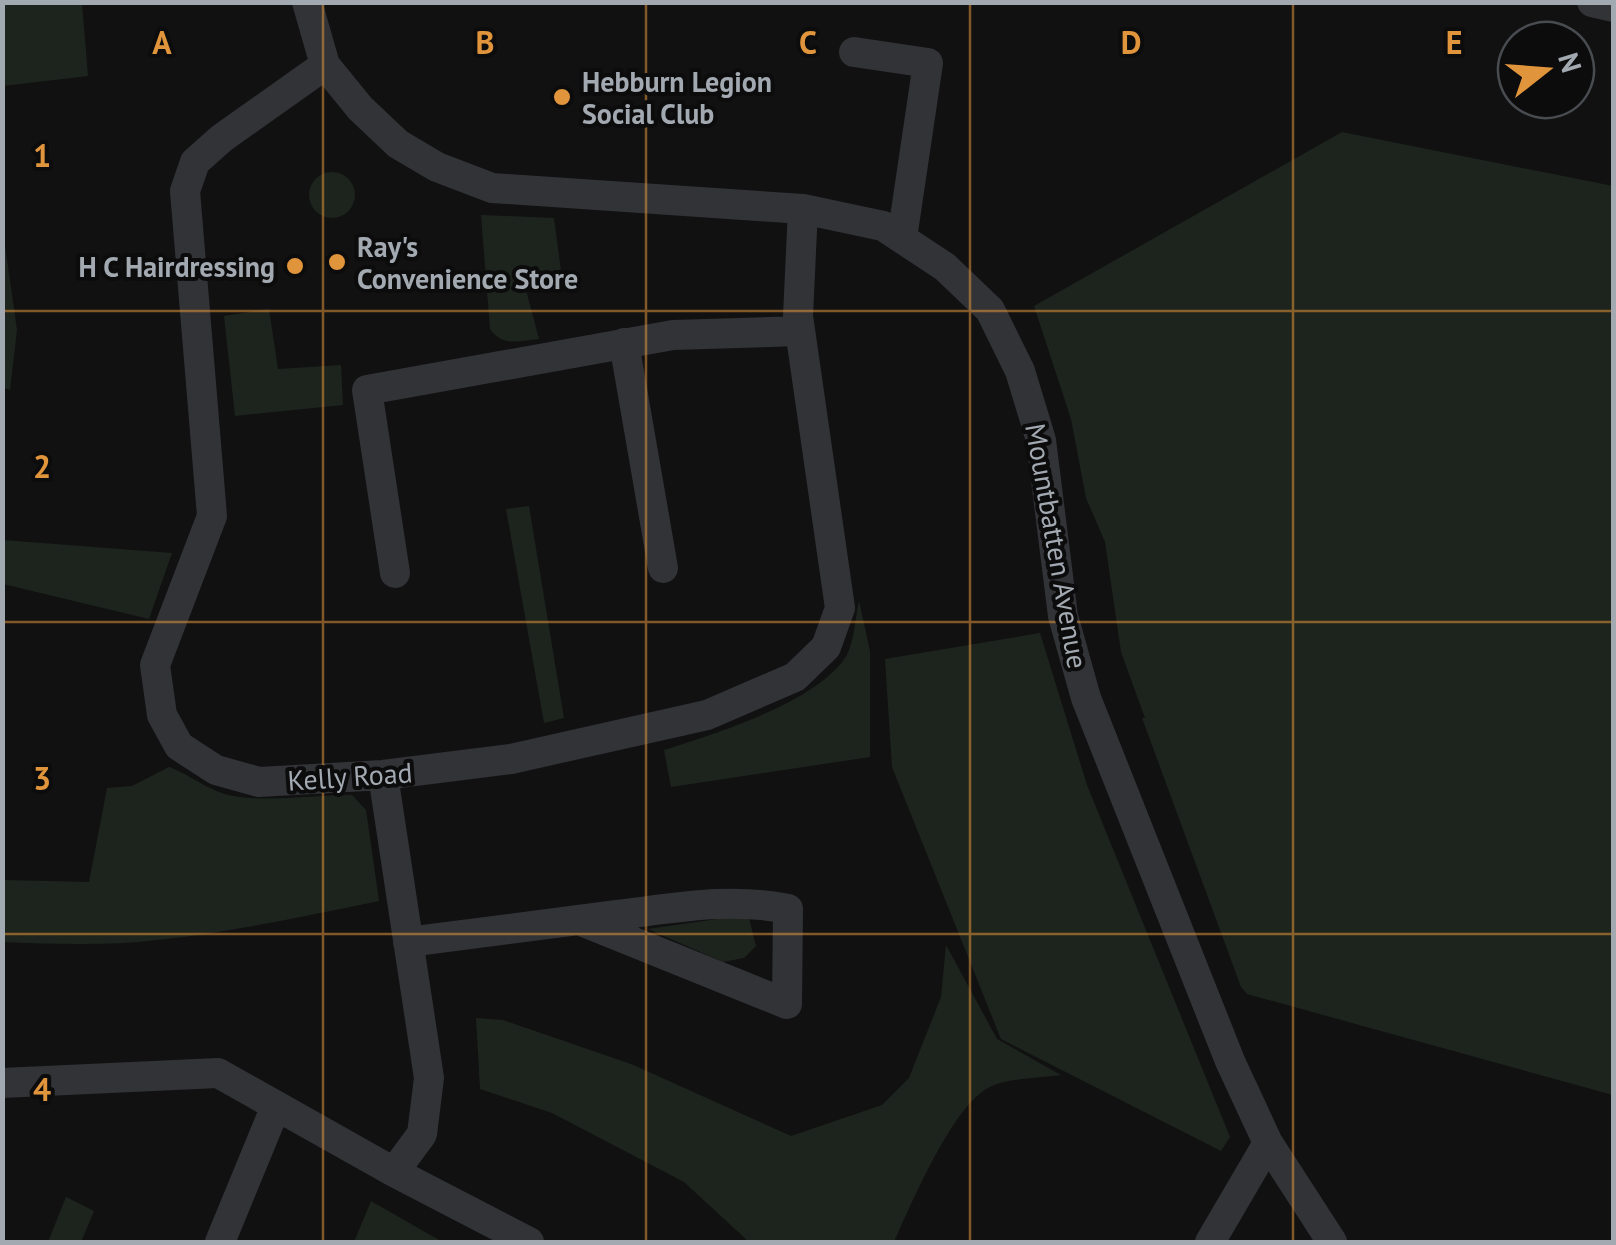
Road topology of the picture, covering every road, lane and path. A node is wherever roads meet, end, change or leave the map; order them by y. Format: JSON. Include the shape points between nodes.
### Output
{"nodes":[{"id":1,"x":306,"y":2,"type":"edge"},
{"id":2,"x":1592,"y":2,"type":"edge"},
{"id":3,"x":1614,"y":7,"type":"edge"},
{"id":4,"x":854,"y":52,"type":"dead end"},
{"id":5,"x":325,"y":65,"type":"junction"},
{"id":6,"x":804,"y":208,"type":"junction"},
{"id":7,"x":902,"y":238,"type":"junction"},
{"id":8,"x":800,"y":331,"type":"junction"},
{"id":9,"x":624,"y":343,"type":"junction"},
{"id":10,"x":664,"y":568,"type":"dead end"},
{"id":11,"x":395,"y":573,"type":"dead end"},
{"id":12,"x":382,"y":775,"type":"junction"},
{"id":13,"x":579,"y":920,"type":"junction"},
{"id":14,"x":408,"y":942,"type":"junction"},
{"id":15,"x":2,"y":1084,"type":"edge"},
{"id":16,"x":276,"y":1106,"type":"junction"},
{"id":17,"x":1268,"y":1142,"type":"junction"},
{"id":18,"x":394,"y":1172,"type":"junction"},
{"id":19,"x":220,"y":1242,"type":"edge"},
{"id":20,"x":529,"y":1242,"type":"edge"},
{"id":21,"x":1210,"y":1242,"type":"edge"},
{"id":22,"x":1332,"y":1242,"type":"edge"}],
"edges":[{"from":1,"to":5,"type":"street","name":"Mountbatten Avenue"},
{"from":2,"to":3,"type":"street"},
{"from":4,"to":7,"type":"street","via":[[928,63]]},
{"from":5,"to":6,"type":"street","name":"Mountbatten Avenue","via":[[398,144],[492,188]]},
{"from":5,"to":12,"type":"street","name":"Kelly Road","via":[[195,162],[186,191],[212,516],[156,665],[162,715],[178,746],[216,770],[259,782]]},
{"from":6,"to":7,"type":"street","name":"Mountbatten Avenue","via":[[883,226]]},
{"from":6,"to":8,"type":"street","name":"Kelly Road"},
{"from":7,"to":17,"type":"street","name":"Mountbatten Avenue","via":[[990,310],[1020,371],[1041,440],[1063,616],[1086,698]]},
{"from":8,"to":9,"type":"street","via":[[673,334]]},
{"from":8,"to":12,"type":"street","name":"Kelly Road","via":[[840,608],[826,647],[795,676],[707,715],[511,759]]},
{"from":9,"to":10,"type":"street"},
{"from":9,"to":11,"type":"street","via":[[367,390]]},
{"from":12,"to":14,"type":"street"},
{"from":13,"to":13,"type":"street","via":[[713,903],[788,909],[786,1004]]},
{"from":13,"to":14,"type":"street"},
{"from":14,"to":18,"type":"street","via":[[429,1078],[422,1134]]},
{"from":15,"to":16,"type":"street","via":[[218,1074]]},
{"from":16,"to":18,"type":"street"},
{"from":16,"to":19,"type":"street"},
{"from":17,"to":21,"type":"street"},
{"from":17,"to":22,"type":"street","name":"Mountbatten Avenue"},
{"from":18,"to":20,"type":"street"}]}
